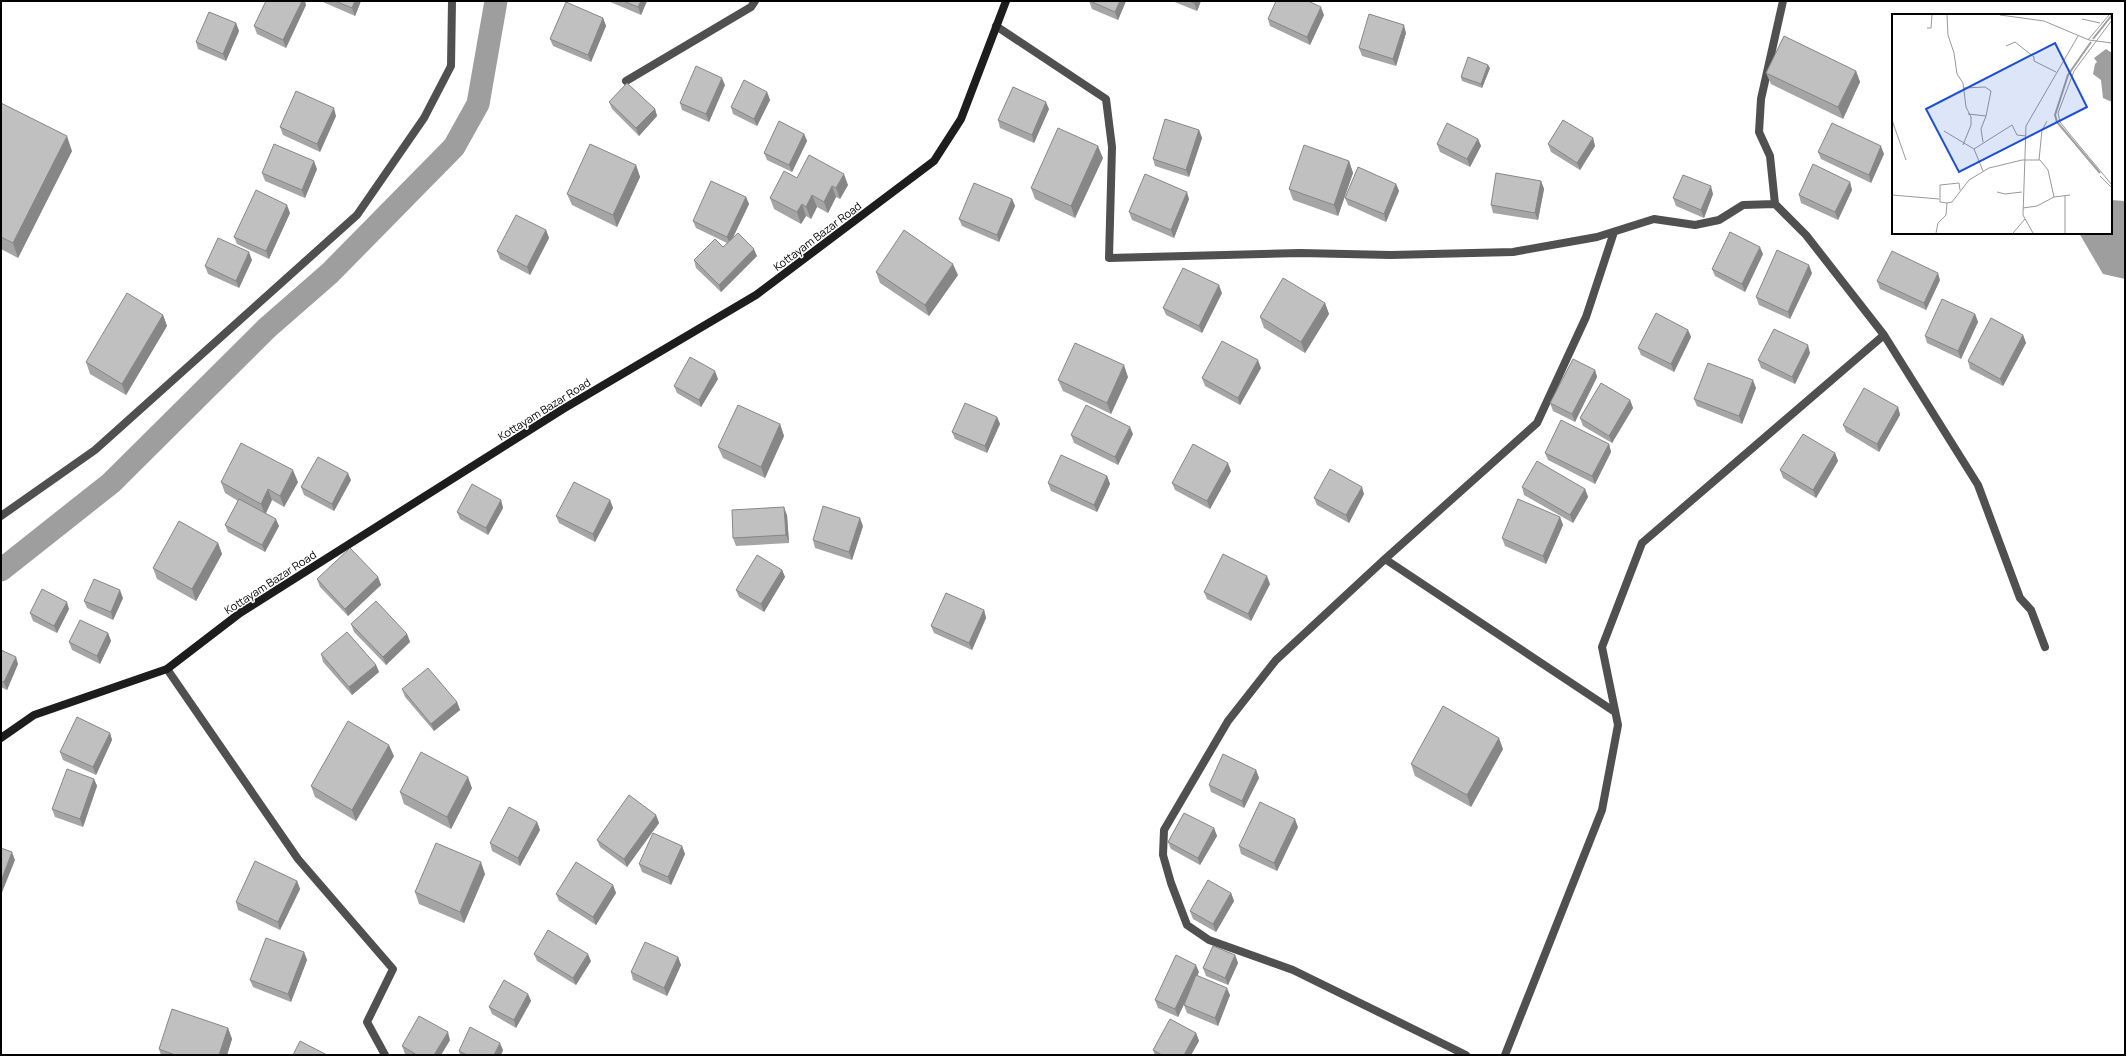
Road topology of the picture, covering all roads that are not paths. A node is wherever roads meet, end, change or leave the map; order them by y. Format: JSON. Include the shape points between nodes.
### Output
{"nodes":[{"id":1,"x":452,"y":1,"type":"edge"},
{"id":2,"x":755,"y":1,"type":"edge"},
{"id":3,"x":1006,"y":1,"type":"edge"},
{"id":4,"x":1783,"y":1,"type":"edge"},
{"id":5,"x":996,"y":26,"type":"junction"},
{"id":6,"x":626,"y":81,"type":"dead end"},
{"id":7,"x":1775,"y":204,"type":"junction"},
{"id":8,"x":1614,"y":232,"type":"junction"},
{"id":9,"x":1884,"y":334,"type":"junction"},
{"id":10,"x":1,"y":516,"type":"edge"},
{"id":11,"x":1385,"y":559,"type":"junction"},
{"id":12,"x":2045,"y":647,"type":"dead end"},
{"id":13,"x":167,"y":669,"type":"junction"},
{"id":14,"x":1615,"y":712,"type":"junction"},
{"id":15,"x":1,"y":738,"type":"edge"},
{"id":16,"x":385,"y":1055,"type":"edge"},
{"id":17,"x":1466,"y":1055,"type":"edge"},
{"id":18,"x":1505,"y":1055,"type":"edge"}],
"edges":[{"from":1,"to":10,"type":"street","via":[[450,66],[424,118],[357,215],[95,450]]},
{"from":2,"to":6,"type":"street","via":[[751,7]]},
{"from":3,"to":5,"type":"main road","name":"Kottayam Bazar Road"},
{"from":4,"to":7,"type":"street","via":[[1760,99],[1759,132],[1770,156]]},
{"from":5,"to":8,"type":"street","via":[[1106,99],[1112,148],[1109,258],[1300,253],[1513,252]]},
{"from":5,"to":13,"type":"main road","name":"Kottayam Bazar Road","via":[[961,120],[934,162],[756,295],[564,408],[240,613]]},
{"from":7,"to":8,"type":"street","via":[[1743,205],[1719,220],[1695,225],[1654,219]]},
{"from":7,"to":9,"type":"street","via":[[1806,235]]},
{"from":8,"to":11,"type":"street","via":[[1586,317],[1537,423]]},
{"from":9,"to":12,"type":"street","via":[[1978,486],[2020,598],[2031,610]]},
{"from":9,"to":14,"type":"street","via":[[1642,543],[1602,647]]},
{"from":11,"to":14,"type":"street"},
{"from":11,"to":17,"type":"street","via":[[1276,660],[1228,721],[1164,830],[1163,855],[1187,925],[1209,940],[1293,970]]},
{"from":13,"to":15,"type":"main road","name":"Kottayam Bazar Road","via":[[34,715]]},
{"from":13,"to":16,"type":"street","via":[[298,859],[393,969],[367,1022]]},
{"from":14,"to":18,"type":"street","via":[[1618,725],[1602,810]]}]}
